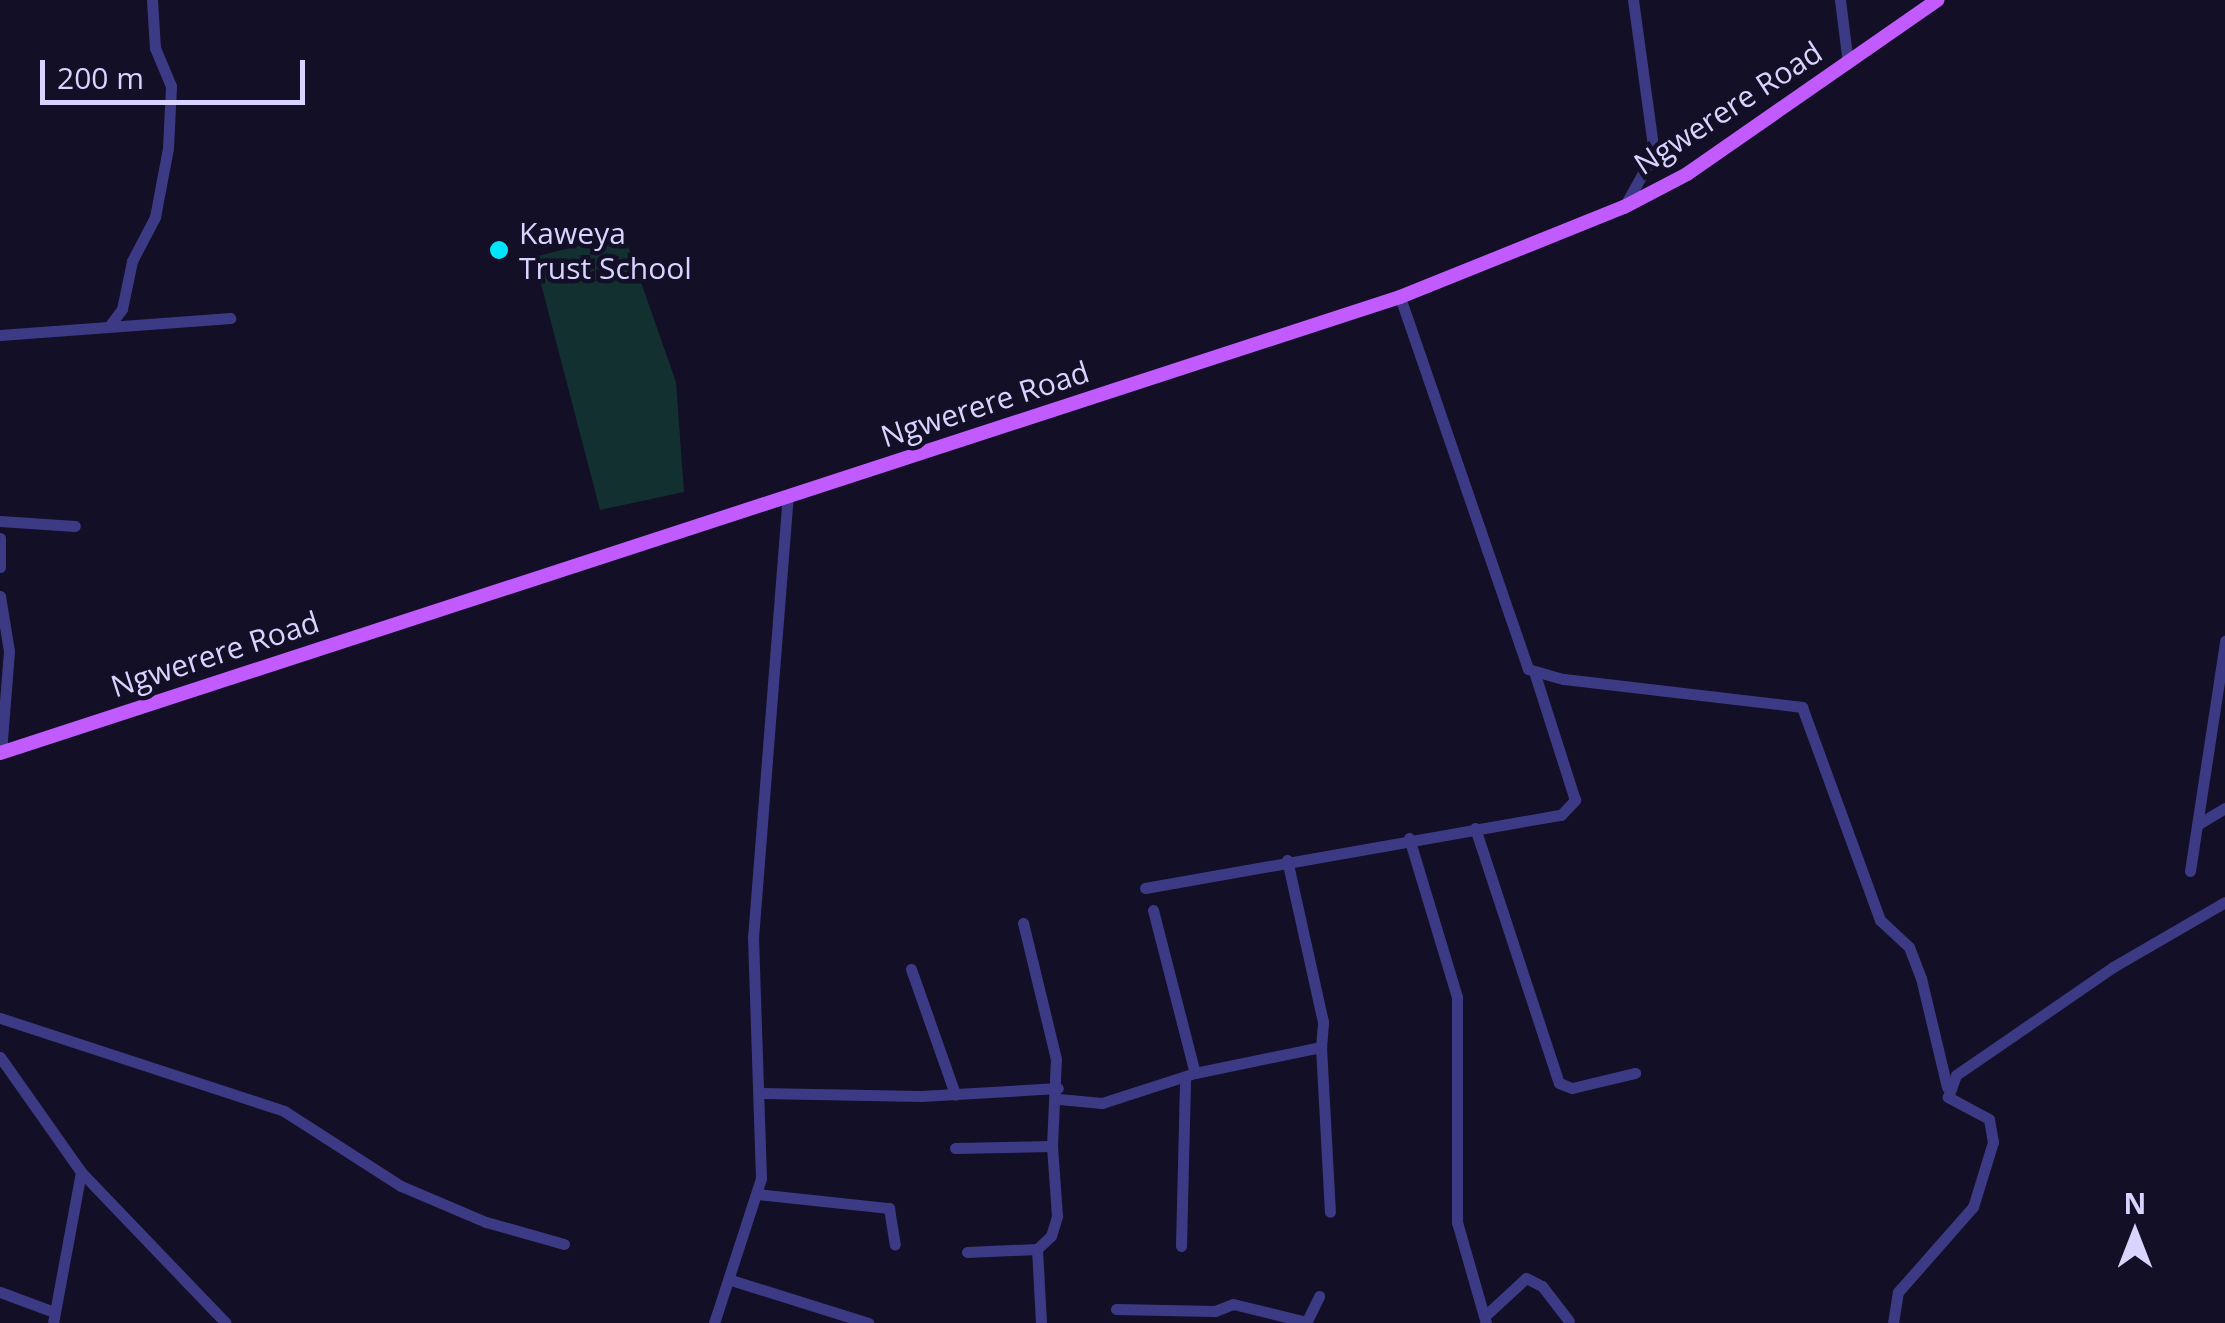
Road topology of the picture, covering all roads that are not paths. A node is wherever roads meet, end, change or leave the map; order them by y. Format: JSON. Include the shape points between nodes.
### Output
{"nodes":[{"id":1,"x":152,"y":0,"type":"edge"},
{"id":2,"x":1633,"y":0,"type":"edge"},
{"id":3,"x":1840,"y":0,"type":"edge"},
{"id":4,"x":1938,"y":0,"type":"edge"},
{"id":5,"x":1848,"y":63,"type":"junction"},
{"id":6,"x":1624,"y":207,"type":"junction"},
{"id":7,"x":1400,"y":296,"type":"junction"},
{"id":8,"x":230,"y":318,"type":"dead end"},
{"id":9,"x":110,"y":324,"type":"junction"},
{"id":10,"x":0,"y":335,"type":"edge"},
{"id":11,"x":788,"y":498,"type":"junction"},
{"id":12,"x":0,"y":521,"type":"edge"},
{"id":13,"x":75,"y":526,"type":"dead end"},
{"id":14,"x":0,"y":538,"type":"edge"},
{"id":15,"x":0,"y":568,"type":"edge"},
{"id":16,"x":0,"y":596,"type":"edge"},
{"id":17,"x":2225,"y":641,"type":"edge"},
{"id":18,"x":1535,"y":675,"type":"junction"},
{"id":19,"x":1,"y":753,"type":"edge"},
{"id":20,"x":2225,"y":808,"type":"edge"},
{"id":21,"x":2200,"y":823,"type":"junction"},
{"id":22,"x":1475,"y":828,"type":"junction"},
{"id":23,"x":1409,"y":838,"type":"junction"},
{"id":24,"x":1287,"y":860,"type":"junction"},
{"id":25,"x":2190,"y":872,"type":"dead end"},
{"id":26,"x":1144,"y":888,"type":"dead end"},
{"id":27,"x":2225,"y":902,"type":"edge"},
{"id":28,"x":1152,"y":910,"type":"dead end"},
{"id":29,"x":1022,"y":923,"type":"dead end"},
{"id":30,"x":910,"y":969,"type":"dead end"},
{"id":31,"x":0,"y":1018,"type":"edge"},
{"id":32,"x":1321,"y":1048,"type":"junction"},
{"id":33,"x":0,"y":1057,"type":"edge"},
{"id":34,"x":1635,"y":1073,"type":"dead end"},
{"id":35,"x":1190,"y":1077,"type":"junction"},
{"id":36,"x":1947,"y":1087,"type":"junction"},
{"id":37,"x":760,"y":1093,"type":"junction"},
{"id":38,"x":1058,"y":1093,"type":"junction"},
{"id":39,"x":955,"y":1094,"type":"junction"},
{"id":40,"x":1052,"y":1146,"type":"junction"},
{"id":41,"x":955,"y":1148,"type":"dead end"},
{"id":42,"x":81,"y":1172,"type":"junction"},
{"id":43,"x":758,"y":1194,"type":"junction"},
{"id":44,"x":1330,"y":1212,"type":"dead end"},
{"id":45,"x":564,"y":1244,"type":"dead end"},
{"id":46,"x":896,"y":1245,"type":"dead end"},
{"id":47,"x":1181,"y":1246,"type":"dead end"},
{"id":48,"x":1037,"y":1249,"type":"junction"},
{"id":49,"x":967,"y":1252,"type":"dead end"},
{"id":50,"x":731,"y":1280,"type":"junction"},
{"id":51,"x":0,"y":1292,"type":"edge"},
{"id":52,"x":1319,"y":1296,"type":"dead end"},
{"id":53,"x":1116,"y":1309,"type":"dead end"},
{"id":54,"x":54,"y":1318,"type":"edge"},
{"id":55,"x":1486,"y":1319,"type":"edge"},
{"id":56,"x":1569,"y":1321,"type":"edge"},
{"id":57,"x":1307,"y":1322,"type":"edge"},
{"id":58,"x":226,"y":1323,"type":"edge"},
{"id":59,"x":714,"y":1323,"type":"edge"},
{"id":60,"x":868,"y":1323,"type":"edge"},
{"id":61,"x":1041,"y":1323,"type":"edge"},
{"id":62,"x":1893,"y":1323,"type":"edge"}],
"edges":[{"from":1,"to":9,"type":"street","via":[[156,48],[171,86],[168,148],[155,216],[132,261],[122,309]]},
{"from":2,"to":6,"type":"street","via":[[1654,153]]},
{"from":3,"to":5,"type":"street"},
{"from":4,"to":5,"type":"main road","name":"Ngwerere Road"},
{"from":5,"to":6,"type":"main road","name":"Ngwerere Road","via":[[1687,174]]},
{"from":6,"to":7,"type":"main road","name":"Ngwerere Road"},
{"from":7,"to":11,"type":"main road","name":"Ngwerere Road"},
{"from":7,"to":18,"type":"street","via":[[1518,646]]},
{"from":8,"to":9,"type":"street"},
{"from":9,"to":10,"type":"street"},
{"from":11,"to":19,"type":"main road","name":"Ngwerere Road"},
{"from":11,"to":37,"type":"street","via":[[753,938]]},
{"from":12,"to":13,"type":"street"},
{"from":14,"to":15,"type":"street"},
{"from":16,"to":19,"type":"street","via":[[9,651]]},
{"from":17,"to":21,"type":"street"},
{"from":18,"to":22,"type":"street","via":[[1575,800],[1561,814]]},
{"from":18,"to":36,"type":"street","via":[[1802,707],[1880,920],[1909,947],[1921,978]]},
{"from":20,"to":21,"type":"street"},
{"from":21,"to":25,"type":"street"},
{"from":22,"to":23,"type":"street"},
{"from":22,"to":34,"type":"street","via":[[1559,1083],[1572,1088]]},
{"from":23,"to":24,"type":"street"},
{"from":23,"to":55,"type":"street","via":[[1456,997],[1457,1222]]},
{"from":24,"to":26,"type":"street"},
{"from":24,"to":32,"type":"street","via":[[1323,1022]]},
{"from":27,"to":36,"type":"street","via":[[2113,967]]},
{"from":28,"to":35,"type":"street"},
{"from":29,"to":38,"type":"street"},
{"from":30,"to":39,"type":"street"},
{"from":31,"to":45,"type":"street","via":[[270,1106],[401,1186],[486,1222]]},
{"from":32,"to":35,"type":"street"},
{"from":32,"to":44,"type":"street"},
{"from":33,"to":42,"type":"street"},
{"from":35,"to":38,"type":"street","via":[[1102,1102]]},
{"from":35,"to":47,"type":"street"},
{"from":36,"to":62,"type":"street","via":[[1948,1097],[1988,1119],[1994,1142],[1973,1207],[1898,1292]]},
{"from":37,"to":39,"type":"street"},
{"from":37,"to":43,"type":"street"},
{"from":38,"to":39,"type":"street"},
{"from":38,"to":40,"type":"street"},
{"from":40,"to":41,"type":"street"},
{"from":40,"to":48,"type":"street","via":[[1057,1216],[1051,1236]]},
{"from":42,"to":54,"type":"street"},
{"from":42,"to":58,"type":"street"},
{"from":43,"to":46,"type":"street","via":[[889,1208]]},
{"from":43,"to":50,"type":"street"},
{"from":48,"to":49,"type":"street"},
{"from":48,"to":61,"type":"street"},
{"from":50,"to":59,"type":"street"},
{"from":50,"to":60,"type":"street"},
{"from":51,"to":54,"type":"street"},
{"from":52,"to":57,"type":"street"},
{"from":53,"to":57,"type":"street","via":[[1215,1311],[1233,1304]]},
{"from":55,"to":56,"type":"street","via":[[1526,1278],[1542,1286]]}]}
